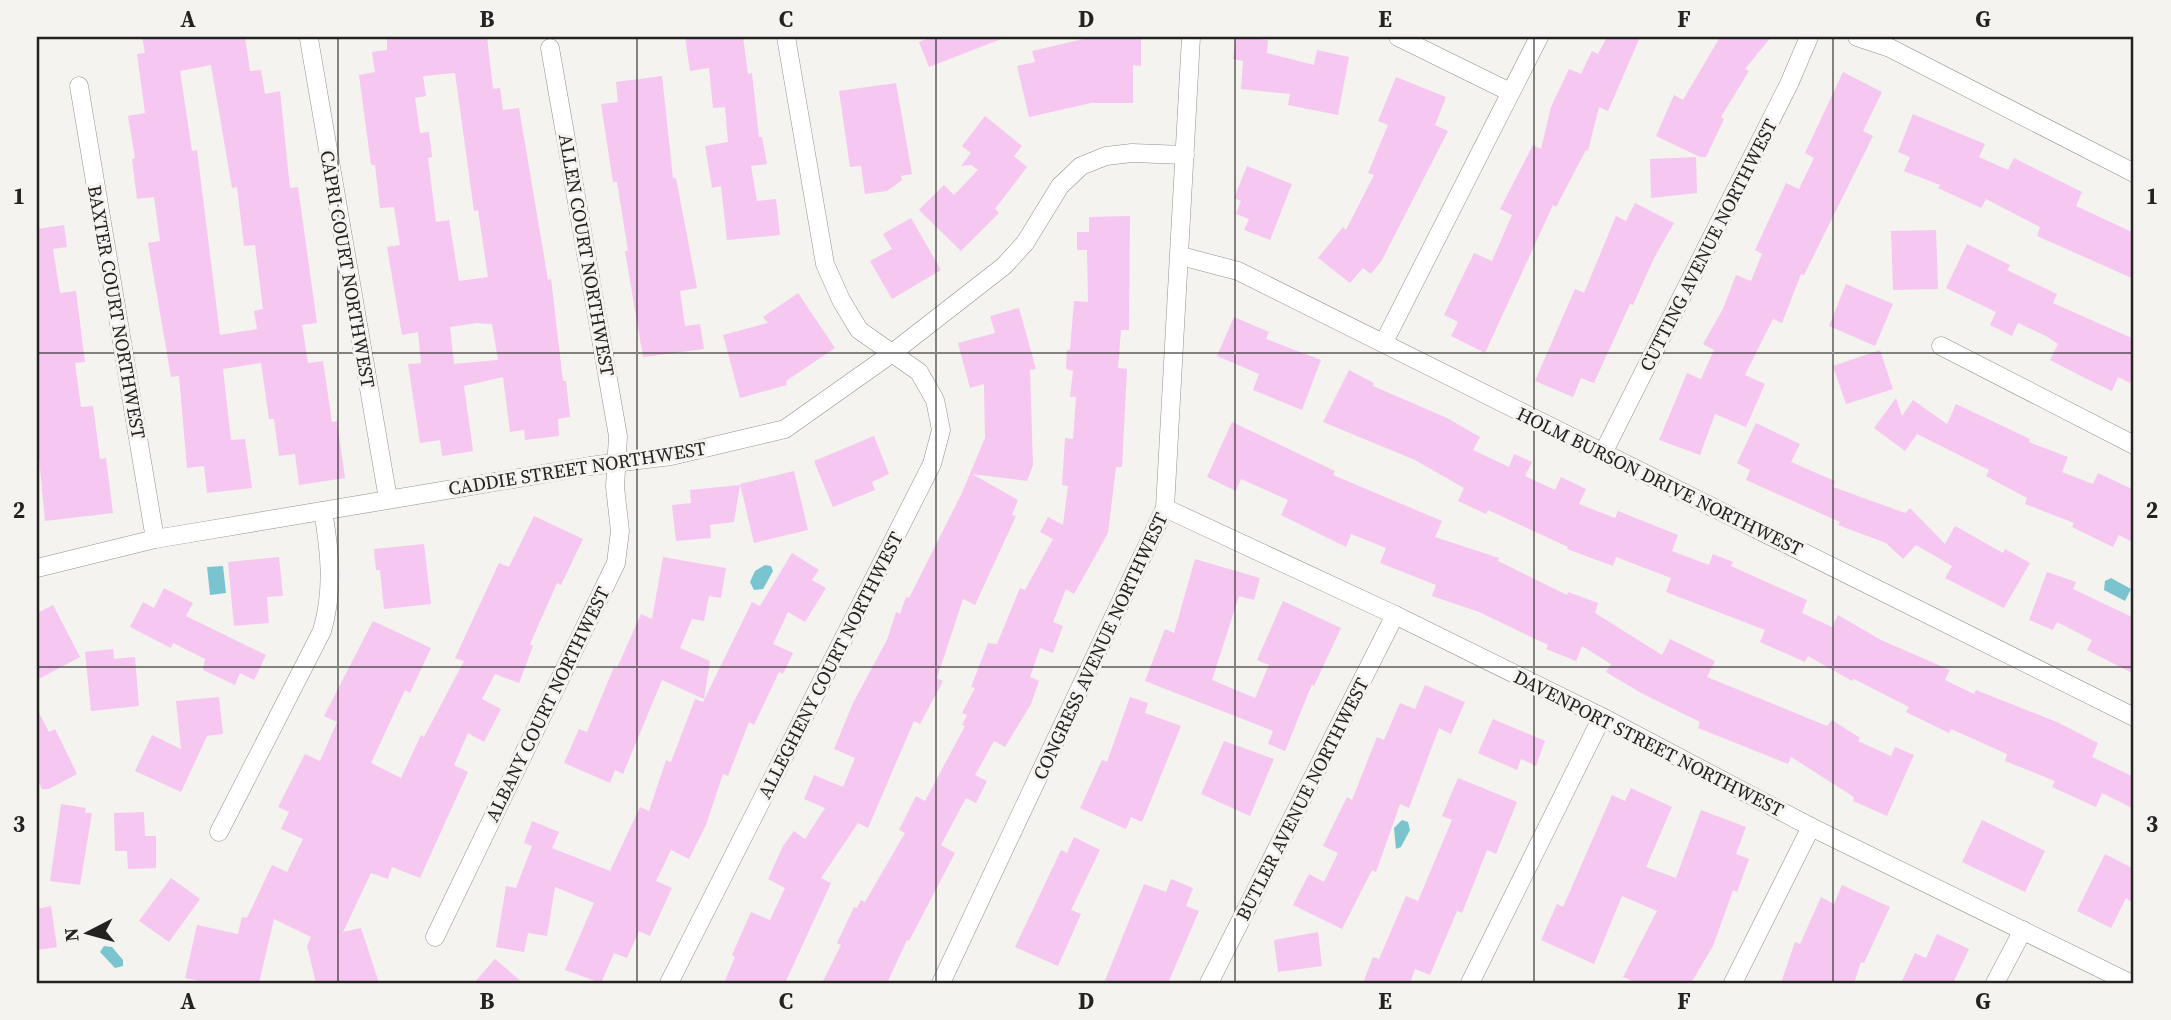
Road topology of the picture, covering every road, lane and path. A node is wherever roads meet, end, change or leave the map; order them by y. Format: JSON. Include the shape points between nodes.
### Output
{"nodes":[{"id":1,"x":786,"y":37,"type":"edge"},
{"id":2,"x":1191,"y":37,"type":"edge"},
{"id":3,"x":1398,"y":37,"type":"edge"},
{"id":4,"x":1539,"y":37,"type":"edge"},
{"id":5,"x":1809,"y":37,"type":"edge"},
{"id":6,"x":1857,"y":37,"type":"edge"},
{"id":7,"x":309,"y":39,"type":"dead end"},
{"id":8,"x":550,"y":48,"type":"dead end"},
{"id":9,"x":79,"y":86,"type":"dead end"},
{"id":10,"x":1510,"y":92,"type":"junction"},
{"id":11,"x":1185,"y":155,"type":"junction"},
{"id":12,"x":2134,"y":173,"type":"edge"},
{"id":13,"x":1181,"y":256,"type":"junction"},
{"id":14,"x":1384,"y":342,"type":"junction"},
{"id":15,"x":1941,"y":346,"type":"dead end"},
{"id":16,"x":891,"y":354,"type":"junction"},
{"id":17,"x":2134,"y":444,"type":"edge"},
{"id":18,"x":1604,"y":451,"type":"junction"},
{"id":19,"x":617,"y":462,"type":"junction"},
{"id":20,"x":388,"y":499,"type":"junction"},
{"id":21,"x":1165,"y":508,"type":"junction"},
{"id":22,"x":323,"y":511,"type":"junction"},
{"id":23,"x":155,"y":539,"type":"junction"},
{"id":24,"x":37,"y":568,"type":"edge"},
{"id":25,"x":1395,"y":615,"type":"junction"},
{"id":26,"x":1602,"y":717,"type":"junction"},
{"id":27,"x":2134,"y":717,"type":"edge"},
{"id":28,"x":1811,"y":827,"type":"junction"},
{"id":29,"x":219,"y":832,"type":"dead end"},
{"id":30,"x":2022,"y":930,"type":"junction"},
{"id":31,"x":435,"y":937,"type":"dead end"},
{"id":32,"x":669,"y":983,"type":"edge"},
{"id":33,"x":941,"y":983,"type":"edge"},
{"id":34,"x":1209,"y":983,"type":"edge"},
{"id":35,"x":1470,"y":983,"type":"edge"},
{"id":36,"x":1733,"y":983,"type":"edge"},
{"id":37,"x":1995,"y":983,"type":"edge"},
{"id":38,"x":2130,"y":983,"type":"edge"}],
"edges":[{"from":1,"to":16,"type":"street","name":"ALLEGHENY COURT NORTHWEST","via":[[825,264],[859,330]]},
{"from":2,"to":11,"type":"street","name":"CONGRESS AVENUE NORTHWEST"},
{"from":3,"to":10,"type":"street"},
{"from":4,"to":10,"type":"street"},
{"from":5,"to":18,"type":"street","name":"CUTTING AVENUE NORTHWEST"},
{"from":6,"to":12,"type":"street","via":[[1890,48]]},
{"from":7,"to":20,"type":"street","name":"CAPRI COURT NORTHWEST"},
{"from":8,"to":19,"type":"street","name":"ALLEN COURT NORTHWEST","via":[[618,436]]},
{"from":9,"to":23,"type":"street","name":"BAXTER COURT NORTHWEST"},
{"from":10,"to":14,"type":"street"},
{"from":11,"to":13,"type":"street","name":"CONGRESS AVENUE NORTHWEST"},
{"from":11,"to":16,"type":"street","name":"CADDIE STREET NORTHWEST","via":[[1132,153],[1106,156],[1081,166],[1060,187],[1004,267]]},
{"from":13,"to":14,"type":"street","name":"HOLM BURSON DRIVE NORTHWEST","via":[[1238,271]]},
{"from":13,"to":21,"type":"street","name":"CONGRESS AVENUE NORTHWEST"},
{"from":14,"to":18,"type":"street","name":"HOLM BURSON DRIVE NORTHWEST"},
{"from":15,"to":17,"type":"street"},
{"from":16,"to":19,"type":"street","name":"CADDIE STREET NORTHWEST","via":[[785,429],[671,456]]},
{"from":16,"to":32,"type":"street","name":"ALLEGHENY COURT NORTHWEST","via":[[919,372],[935,400],[941,430],[932,464]]},
{"from":18,"to":27,"type":"street","name":"HOLM BURSON DRIVE NORTHWEST"},
{"from":19,"to":20,"type":"street","name":"CADDIE STREET NORTHWEST"},
{"from":19,"to":31,"type":"street","name":"ALBANY COURT NORTHWEST","via":[[620,531],[616,563]]},
{"from":20,"to":22,"type":"street","name":"CADDIE STREET NORTHWEST"},
{"from":21,"to":25,"type":"street","name":"DAVENPORT STREET NORTHWEST"},
{"from":21,"to":33,"type":"street","name":"CONGRESS AVENUE NORTHWEST"},
{"from":22,"to":23,"type":"street","name":"CADDIE STREET NORTHWEST"},
{"from":22,"to":29,"type":"street","via":[[331,572],[322,631]]},
{"from":23,"to":24,"type":"street","name":"CADDIE STREET NORTHWEST"},
{"from":25,"to":26,"type":"street","name":"DAVENPORT STREET NORTHWEST"},
{"from":25,"to":34,"type":"street","name":"BUTLER AVENUE NORTHWEST"},
{"from":26,"to":28,"type":"street","name":"DAVENPORT STREET NORTHWEST"},
{"from":26,"to":35,"type":"street"},
{"from":28,"to":30,"type":"street","name":"DAVENPORT STREET NORTHWEST"},
{"from":28,"to":36,"type":"street"},
{"from":30,"to":37,"type":"street"},
{"from":30,"to":38,"type":"street","name":"DAVENPORT STREET NORTHWEST"}]}
